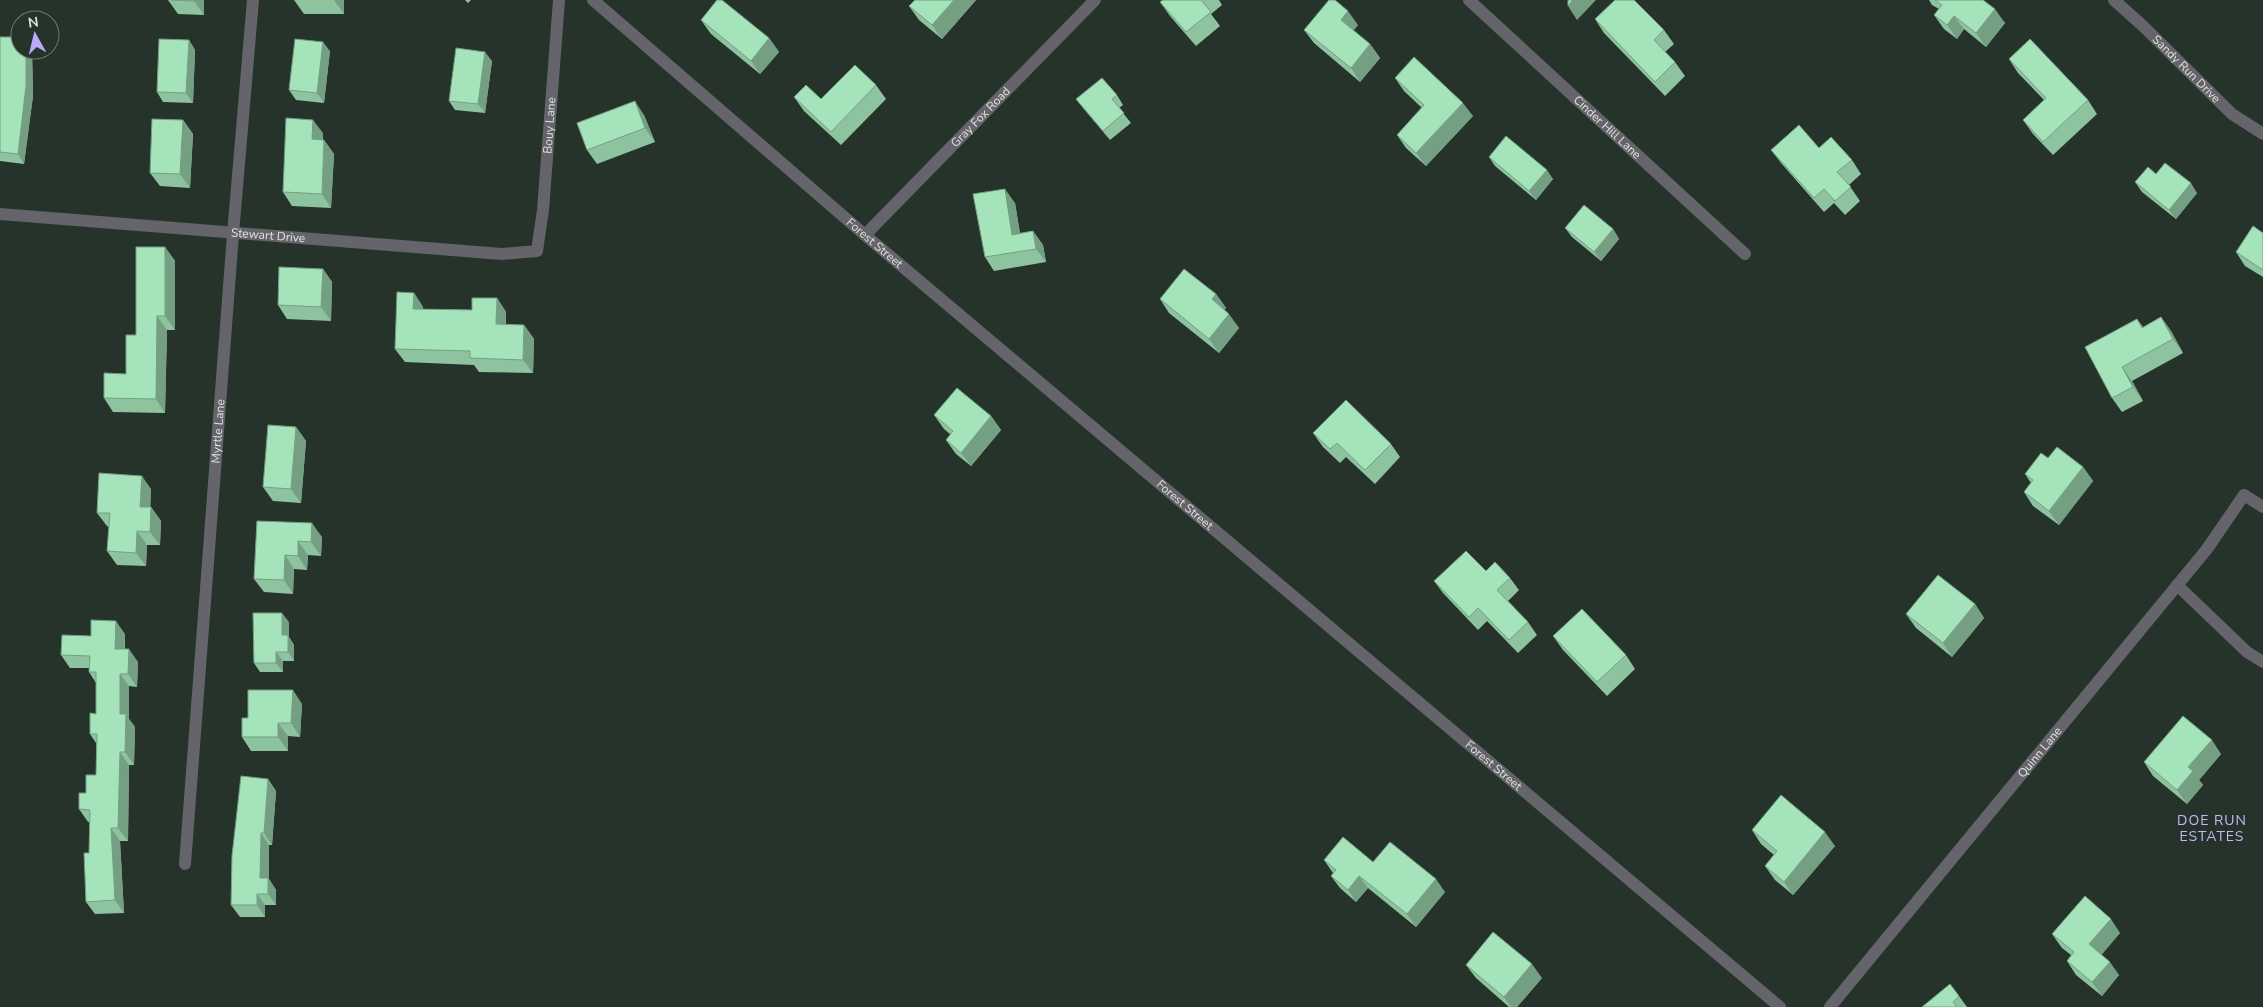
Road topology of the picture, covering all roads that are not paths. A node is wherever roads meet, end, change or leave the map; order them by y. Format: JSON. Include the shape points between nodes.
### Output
{"nodes":[{"id":1,"x":253,"y":0,"type":"edge"},
{"id":2,"x":559,"y":0,"type":"edge"},
{"id":3,"x":593,"y":0,"type":"edge"},
{"id":4,"x":1095,"y":0,"type":"edge"},
{"id":5,"x":1469,"y":0,"type":"edge"},
{"id":6,"x":2114,"y":0,"type":"edge"},
{"id":7,"x":2263,"y":134,"type":"edge"},
{"id":8,"x":0,"y":214,"type":"edge"},
{"id":9,"x":233,"y":234,"type":"junction"},
{"id":10,"x":865,"y":235,"type":"junction"},
{"id":11,"x":537,"y":252,"type":"joint"},
{"id":12,"x":1745,"y":254,"type":"dead end"},
{"id":13,"x":2263,"y":508,"type":"edge"},
{"id":14,"x":2177,"y":585,"type":"junction"},
{"id":15,"x":2263,"y":662,"type":"edge"},
{"id":16,"x":186,"y":864,"type":"dead end"},
{"id":17,"x":1780,"y":1007,"type":"edge"},
{"id":18,"x":1830,"y":1007,"type":"edge"}],
"edges":[{"from":1,"to":9,"type":"street","name":"Myrtle Lane"},
{"from":2,"to":11,"type":"street","name":"Bouy Lane"},
{"from":3,"to":10,"type":"street","name":"Forest Street"},
{"from":4,"to":10,"type":"street","name":"Gray Fox Road"},
{"from":5,"to":12,"type":"street","name":"Cinder Hill Lane"},
{"from":6,"to":7,"type":"street","name":"Sandy Run Drive","via":[[2232,114]]},
{"from":8,"to":9,"type":"street","name":"Stewart Drive"},
{"from":9,"to":11,"type":"street","name":"Stewart Drive","via":[[502,254]]},
{"from":9,"to":16,"type":"street","name":"Myrtle Lane"},
{"from":10,"to":17,"type":"street","name":"Forest Street"},
{"from":13,"to":14,"type":"street","name":"Quinn Lane","via":[[2244,495],[2207,549]]},
{"from":14,"to":15,"type":"street","via":[[2247,652]]},
{"from":14,"to":18,"type":"street","name":"Quinn Lane"}]}
